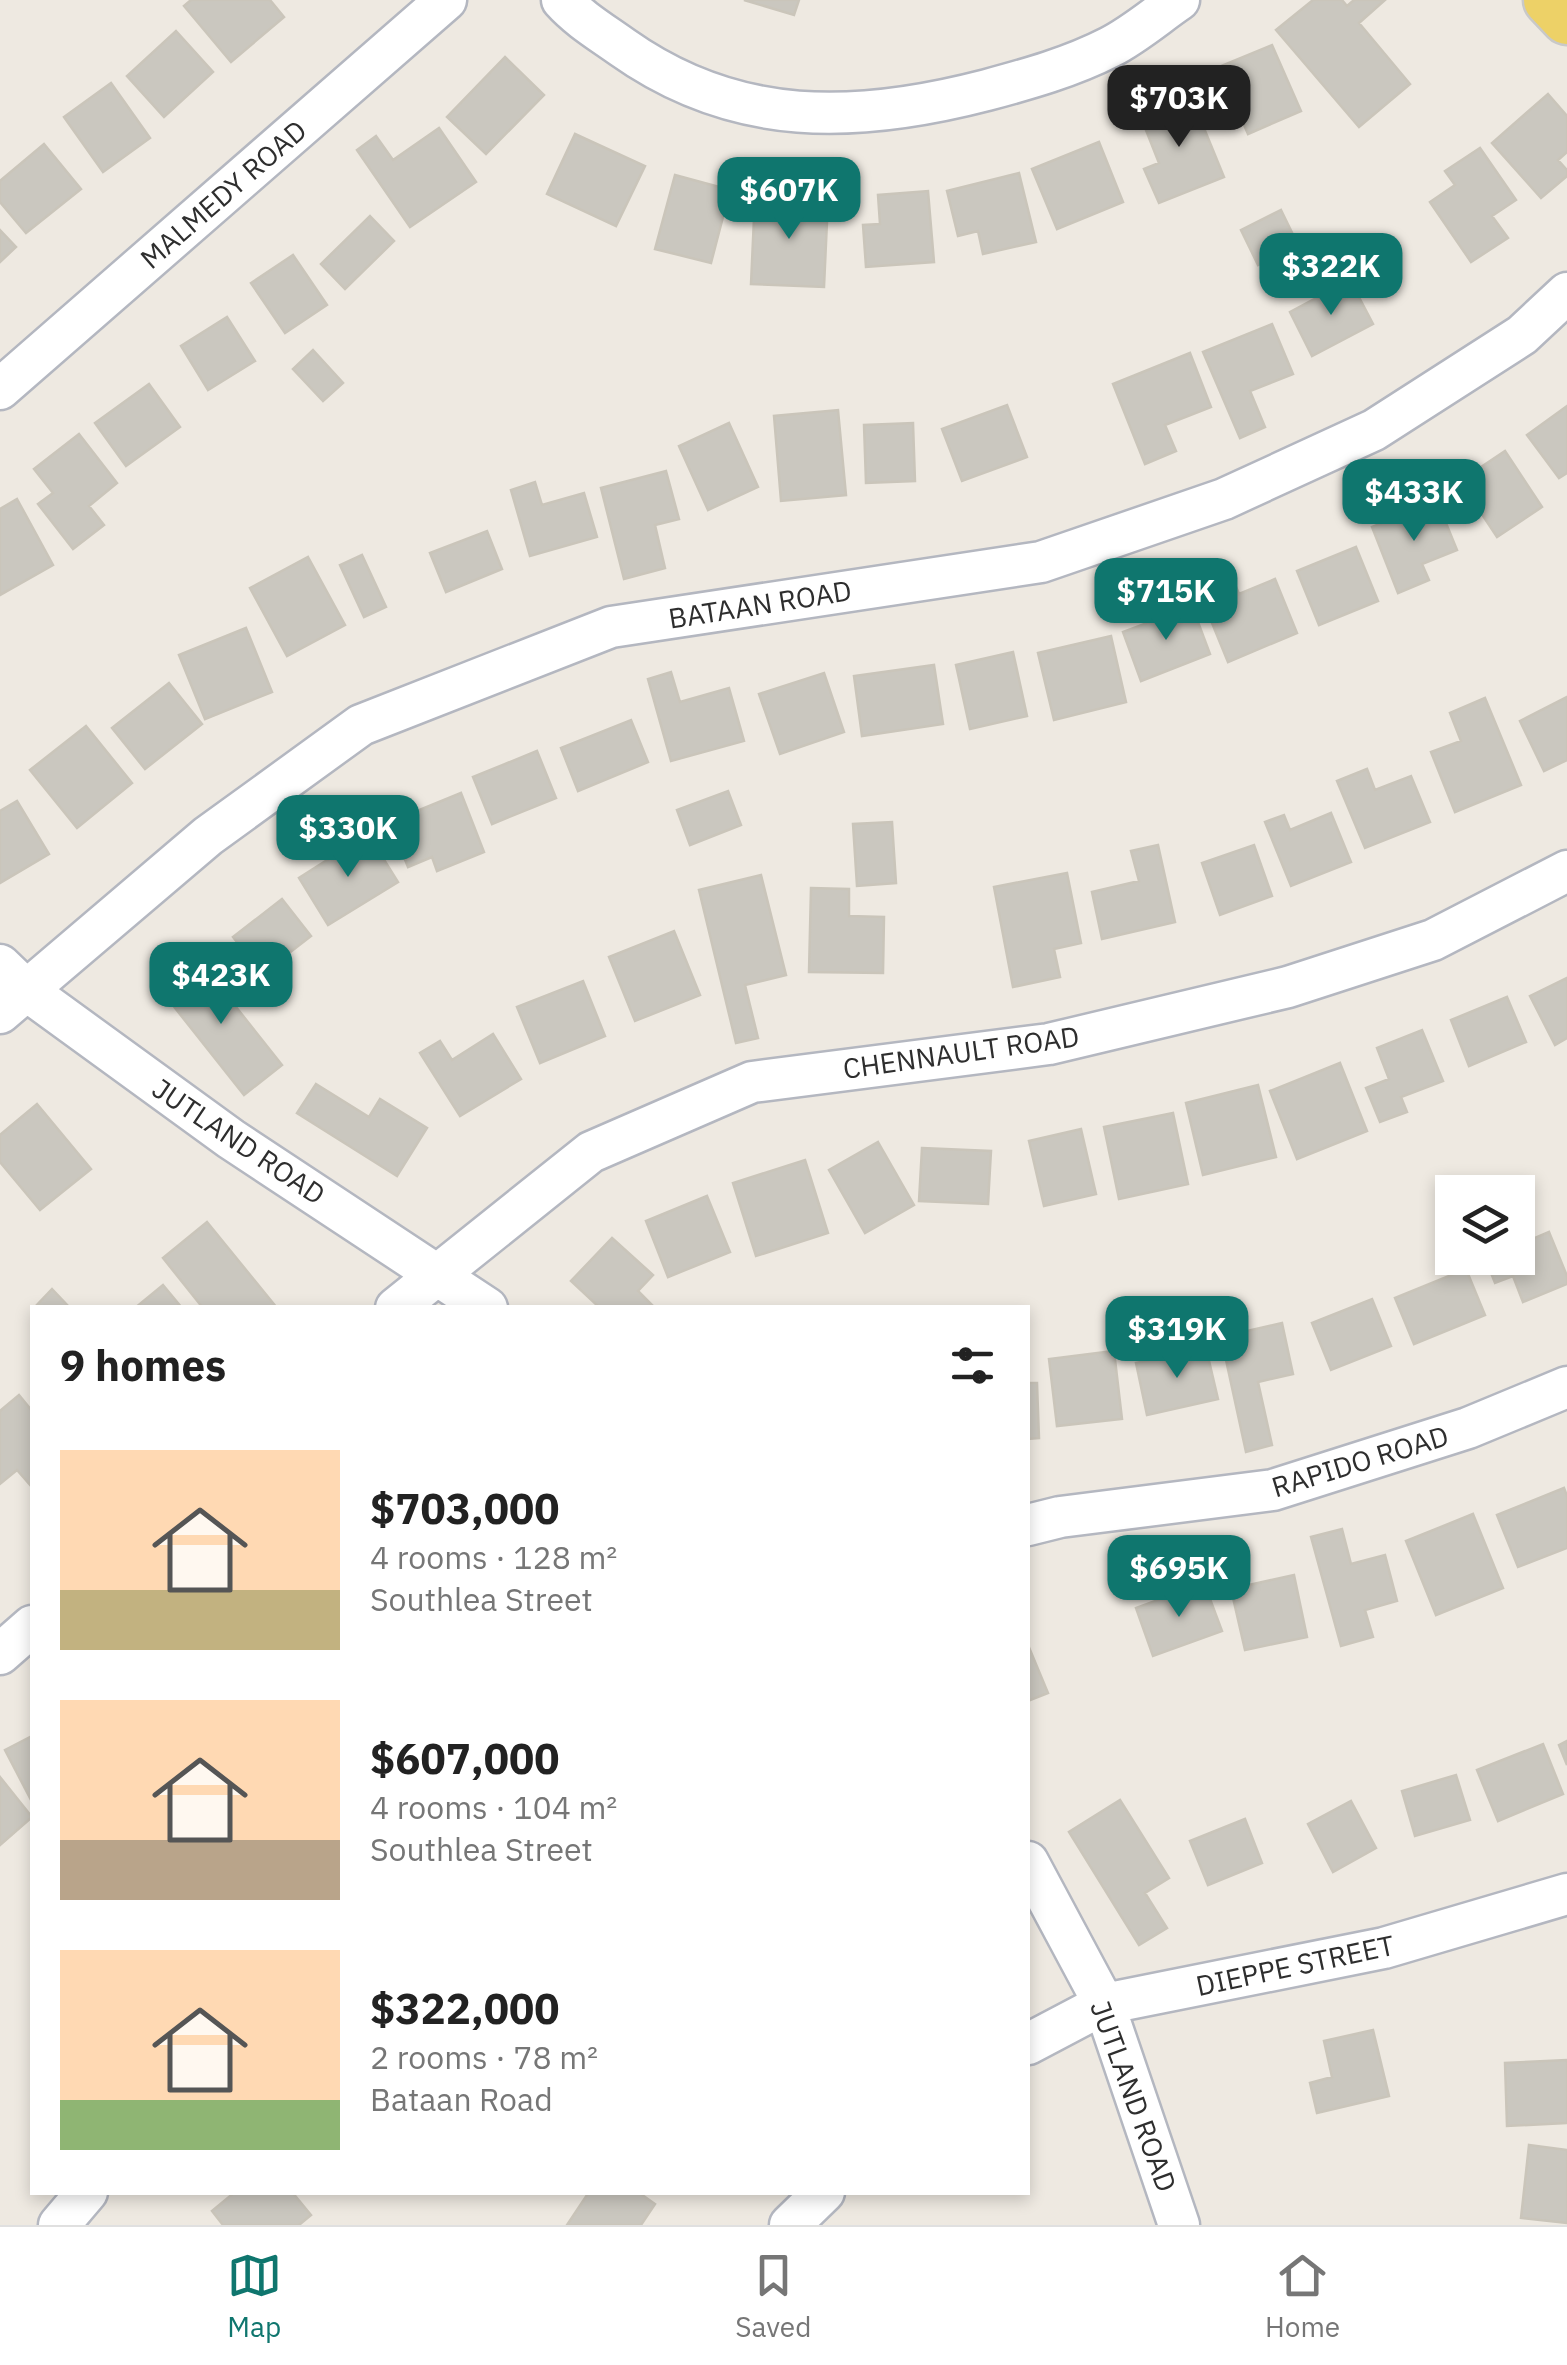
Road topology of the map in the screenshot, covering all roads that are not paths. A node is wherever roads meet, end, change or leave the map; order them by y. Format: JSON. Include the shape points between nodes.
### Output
{"nodes":[{"id":1,"x":446,"y":0,"type":"edge"},
{"id":2,"x":562,"y":0,"type":"edge"},
{"id":3,"x":1179,"y":0,"type":"edge"},
{"id":4,"x":1549,"y":0,"type":"edge"},
{"id":5,"x":1567,"y":20,"type":"edge"},
{"id":6,"x":1567,"y":293,"type":"edge"},
{"id":7,"x":0,"y":389,"type":"edge"},
{"id":8,"x":1567,"y":871,"type":"edge"},
{"id":9,"x":9,"y":989,"type":"edge"},
{"id":10,"x":436,"y":1273,"type":"junction"},
{"id":11,"x":399,"y":1305,"type":"edge"},
{"id":12,"x":482,"y":1305,"type":"edge"},
{"id":13,"x":1567,"y":1387,"type":"edge"},
{"id":14,"x":1030,"y":1524,"type":"edge"},
{"id":15,"x":30,"y":1628,"type":"edge"},
{"id":16,"x":0,"y":1654,"type":"edge"},
{"id":17,"x":1030,"y":1866,"type":"edge"},
{"id":18,"x":1567,"y":1894,"type":"edge"},
{"id":19,"x":1104,"y":2004,"type":"junction"},
{"id":20,"x":1030,"y":2043,"type":"edge"},
{"id":21,"x":85,"y":2195,"type":"edge"},
{"id":22,"x":821,"y":2195,"type":"edge"},
{"id":23,"x":60,"y":2225,"type":"edge"},
{"id":24,"x":790,"y":2225,"type":"edge"},
{"id":25,"x":1180,"y":2225,"type":"edge"}],
"edges":[{"from":1,"to":7,"type":"street","name":"MALMEDY ROAD"},
{"from":2,"to":3,"type":"street","via":[[646,64],[723,100],[800,113],[871,112],[1034,78],[1110,47]]},
{"from":4,"to":5,"type":"main road"},
{"from":6,"to":9,"type":"street","name":"BATAAN ROAD","via":[[1522,335],[1374,430],[1224,499],[1041,562],[611,627],[362,724]]},
{"from":8,"to":10,"type":"street","name":"CHENNAULT ROAD","via":[[1433,940],[1288,987],[1049,1044],[752,1082],[591,1152]]},
{"from":9,"to":10,"type":"street","name":"JUTLAND ROAD"},
{"from":10,"to":11,"type":"street","name":"CHENNAULT ROAD"},
{"from":10,"to":12,"type":"street","name":"JUTLAND ROAD"},
{"from":13,"to":14,"type":"street","name":"RAPIDO ROAD","via":[[1468,1428],[1274,1490]]},
{"from":15,"to":16,"type":"street"},
{"from":17,"to":19,"type":"street","name":"JUTLAND ROAD"},
{"from":18,"to":19,"type":"street","name":"DIEPPE STREET","via":[[1384,1948]]},
{"from":19,"to":20,"type":"street","name":"DIEPPE STREET"},
{"from":19,"to":25,"type":"street","name":"JUTLAND ROAD"},
{"from":21,"to":23,"type":"street"},
{"from":22,"to":24,"type":"street"}]}
